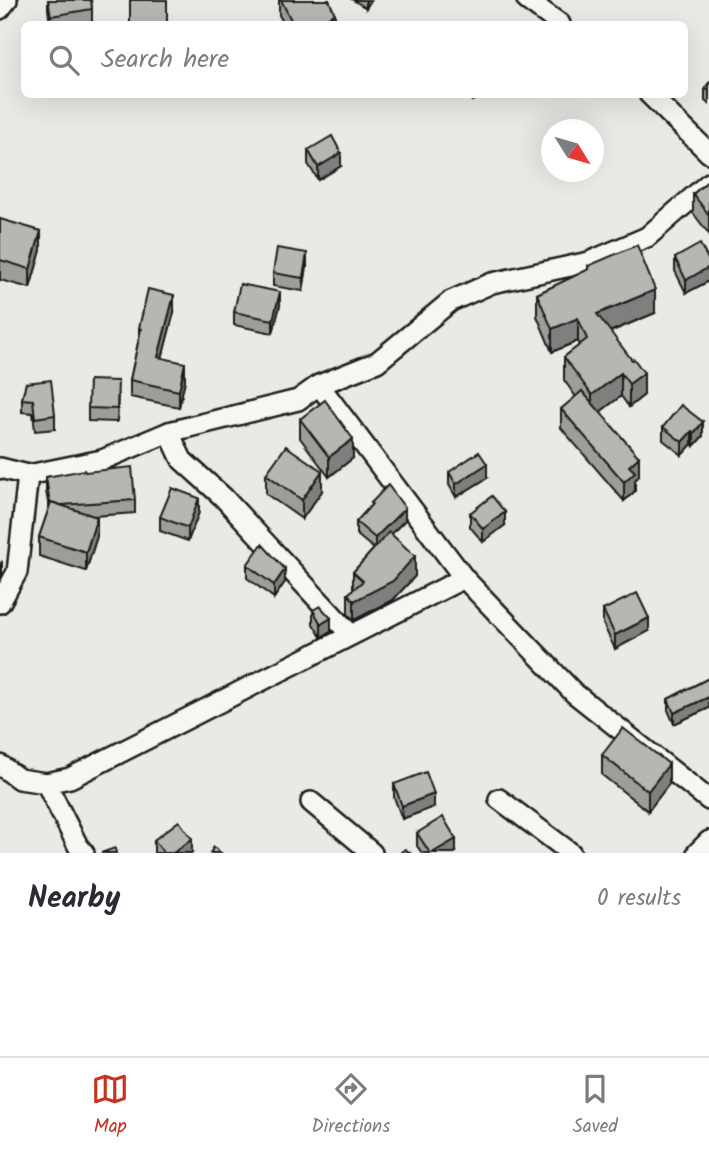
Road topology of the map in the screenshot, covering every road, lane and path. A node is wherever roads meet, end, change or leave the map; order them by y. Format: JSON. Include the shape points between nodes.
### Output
{"nodes":[{"id":1,"x":7,"y":0,"type":"edge"},
{"id":2,"x":527,"y":0,"type":"edge"},
{"id":3,"x":0,"y":9,"type":"edge"},
{"id":4,"x":556,"y":21,"type":"edge"},
{"id":5,"x":653,"y":98,"type":"edge"},
{"id":6,"x":709,"y":153,"type":"edge"},
{"id":7,"x":709,"y":183,"type":"edge"},
{"id":8,"x":319,"y":385,"type":"junction"},
{"id":9,"x":169,"y":432,"type":"junction"},
{"id":10,"x":0,"y":468,"type":"edge"},
{"id":11,"x":28,"y":475,"type":"junction"},
{"id":12,"x":464,"y":578,"type":"junction"},
{"id":13,"x":0,"y":603,"type":"edge"},
{"id":14,"x":351,"y":635,"type":"junction"},
{"id":15,"x":0,"y":765,"type":"edge"},
{"id":16,"x":46,"y":783,"type":"junction"},
{"id":17,"x":499,"y":799,"type":"dead end"},
{"id":18,"x":709,"y":800,"type":"edge"},
{"id":19,"x":311,"y":802,"type":"dead end"},
{"id":20,"x":709,"y":841,"type":"edge"},
{"id":21,"x":84,"y":853,"type":"edge"},
{"id":22,"x":372,"y":853,"type":"edge"},
{"id":23,"x":571,"y":853,"type":"edge"},
{"id":24,"x":697,"y":853,"type":"edge"}],
"edges":[{"from":1,"to":3,"type":"street"},
{"from":2,"to":4,"type":"street"},
{"from":5,"to":6,"type":"street"},
{"from":7,"to":8,"type":"street","via":[[647,237],[589,262],[492,283],[451,301],[377,362]]},
{"from":8,"to":9,"type":"street","via":[[298,400]]},
{"from":8,"to":12,"type":"street"},
{"from":9,"to":11,"type":"street","via":[[102,460]]},
{"from":9,"to":14,"type":"street","via":[[182,460],[223,497]]},
{"from":10,"to":11,"type":"street"},
{"from":11,"to":13,"type":"street","via":[[18,572]]},
{"from":12,"to":14,"type":"street"},
{"from":12,"to":18,"type":"street","via":[[574,693]]},
{"from":14,"to":16,"type":"street","via":[[70,778]]},
{"from":15,"to":16,"type":"street","via":[[19,779]]},
{"from":16,"to":21,"type":"street"},
{"from":17,"to":23,"type":"street"},
{"from":19,"to":22,"type":"street"},
{"from":20,"to":24,"type":"street"}]}
